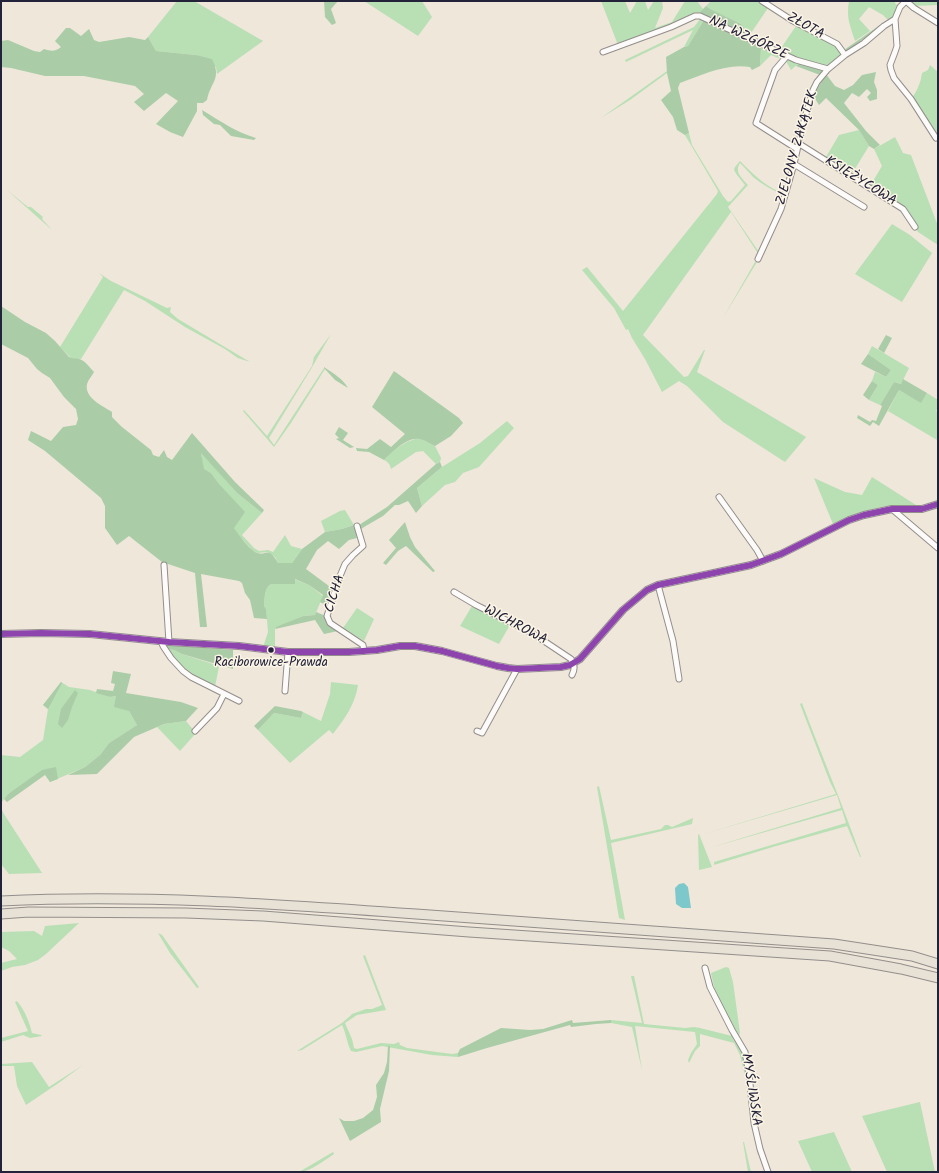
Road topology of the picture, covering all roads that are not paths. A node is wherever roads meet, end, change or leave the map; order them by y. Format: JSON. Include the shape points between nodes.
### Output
{"nodes":[{"id":1,"x":762,"y":1,"type":"edge"},
{"id":2,"x":906,"y":1,"type":"edge"},
{"id":3,"x":895,"y":19,"type":"junction"},
{"id":4,"x":938,"y":23,"type":"edge"},
{"id":5,"x":603,"y":52,"type":"dead end"},
{"id":6,"x":845,"y":55,"type":"junction"},
{"id":7,"x":787,"y":56,"type":"junction"},
{"id":8,"x":828,"y":69,"type":"junction"},
{"id":9,"x":936,"y":138,"type":"dead end"},
{"id":10,"x":798,"y":143,"type":"junction"},
{"id":11,"x":797,"y":149,"type":"junction"},
{"id":12,"x":794,"y":164,"type":"junction"},
{"id":13,"x":864,"y":207,"type":"dead end"},
{"id":14,"x":915,"y":228,"type":"dead end"},
{"id":15,"x":758,"y":259,"type":"dead end"},
{"id":16,"x":719,"y":497,"type":"dead end"},
{"id":17,"x":938,"y":504,"type":"edge"},
{"id":18,"x":892,"y":509,"type":"junction"},
{"id":19,"x":357,"y":526,"type":"dead end"},
{"id":20,"x":938,"y":548,"type":"edge"},
{"id":21,"x":763,"y":561,"type":"junction"},
{"id":22,"x":164,"y":565,"type":"dead end"},
{"id":23,"x":658,"y":585,"type":"junction"},
{"id":24,"x":454,"y":592,"type":"dead end"},
{"id":25,"x":1,"y":634,"type":"edge"},
{"id":26,"x":161,"y":641,"type":"junction"},
{"id":27,"x":169,"y":642,"type":"junction"},
{"id":28,"x":364,"y":651,"type":"junction"},
{"id":29,"x":288,"y":652,"type":"junction"},
{"id":30,"x":574,"y":663,"type":"junction"},
{"id":31,"x":517,"y":669,"type":"junction"},
{"id":32,"x":572,"y":675,"type":"dead end"},
{"id":33,"x":679,"y":679,"type":"dead end"},
{"id":34,"x":285,"y":690,"type":"dead end"},
{"id":35,"x":224,"y":694,"type":"junction"},
{"id":36,"x":239,"y":700,"type":"dead end"},
{"id":37,"x":195,"y":731,"type":"dead end"},
{"id":38,"x":477,"y":731,"type":"dead end"},
{"id":39,"x":1,"y":901,"type":"edge"},
{"id":40,"x":1,"y":914,"type":"edge"},
{"id":41,"x":938,"y":964,"type":"edge"},
{"id":42,"x":705,"y":968,"type":"dead end"},
{"id":43,"x":938,"y":978,"type":"edge"},
{"id":44,"x":768,"y":1172,"type":"edge"}],
"edges":[{"from":1,"to":6,"type":"street","name":"ZŁOTA","via":[[837,44]]},
{"from":2,"to":3,"type":"street","name":"ZIELONY ZAKĄTEK"},
{"from":2,"to":4,"type":"street"},
{"from":3,"to":6,"type":"street","name":"ZIELONY ZAKĄTEK"},
{"from":3,"to":9,"type":"street","via":[[897,46],[890,65],[891,70]]},
{"from":5,"to":7,"type":"street","name":"NA WZGÓRZE","via":[[700,16]]},
{"from":6,"to":8,"type":"street","name":"ZIELONY ZAKĄTEK"},
{"from":7,"to":8,"type":"street","name":"NA WZGÓRZE"},
{"from":7,"to":11,"type":"street","via":[[774,70],[756,123]]},
{"from":8,"to":10,"type":"street","name":"ZIELONY ZAKĄTEK","via":[[817,82]]},
{"from":10,"to":11,"type":"street","name":"ZIELONY ZAKĄTEK"},
{"from":10,"to":14,"type":"street","name":"KSIĘŻYCOWA","via":[[903,209]]},
{"from":11,"to":12,"type":"street","name":"ZIELONY ZAKĄTEK"},
{"from":12,"to":13,"type":"street"},
{"from":12,"to":15,"type":"street","name":"ZIELONY ZAKĄTEK","via":[[781,209]]},
{"from":16,"to":21,"type":"street"},
{"from":17,"to":18,"type":"street","via":[[922,509]]},
{"from":18,"to":20,"type":"street"},
{"from":18,"to":21,"type":"street","via":[[849,520]]},
{"from":19,"to":28,"type":"street","name":"CICHA","via":[[363,546],[345,564],[327,616],[330,623],[363,645]]},
{"from":21,"to":23,"type":"street"},
{"from":22,"to":27,"type":"street"},
{"from":23,"to":30,"type":"street","via":[[647,590],[623,610]]},
{"from":23,"to":33,"type":"street","via":[[673,641]]},
{"from":24,"to":30,"type":"street","name":"WICHROWA","via":[[532,634],[572,659]]},
{"from":25,"to":26,"type":"street","via":[[84,634]]},
{"from":26,"to":27,"type":"street"},
{"from":26,"to":35,"type":"street","via":[[183,671]]},
{"from":27,"to":29,"type":"street"},
{"from":28,"to":29,"type":"street"},
{"from":28,"to":31,"type":"street","via":[[415,646]]},
{"from":29,"to":34,"type":"street"},
{"from":30,"to":31,"type":"street","via":[[561,667]]},
{"from":30,"to":32,"type":"street"},
{"from":31,"to":38,"type":"street","via":[[482,733]]},
{"from":35,"to":36,"type":"street"},
{"from":35,"to":37,"type":"street","via":[[217,708]]},
{"from":39,"to":41,"type":"highway","via":[[132,899],[265,903],[834,944],[912,956]]},
{"from":40,"to":43,"type":"highway","via":[[178,913],[263,916],[830,956]]},
{"from":42,"to":44,"type":"street","name":"MYŚLIWSKA","via":[[710,987],[746,1052],[754,1123]]}]}
